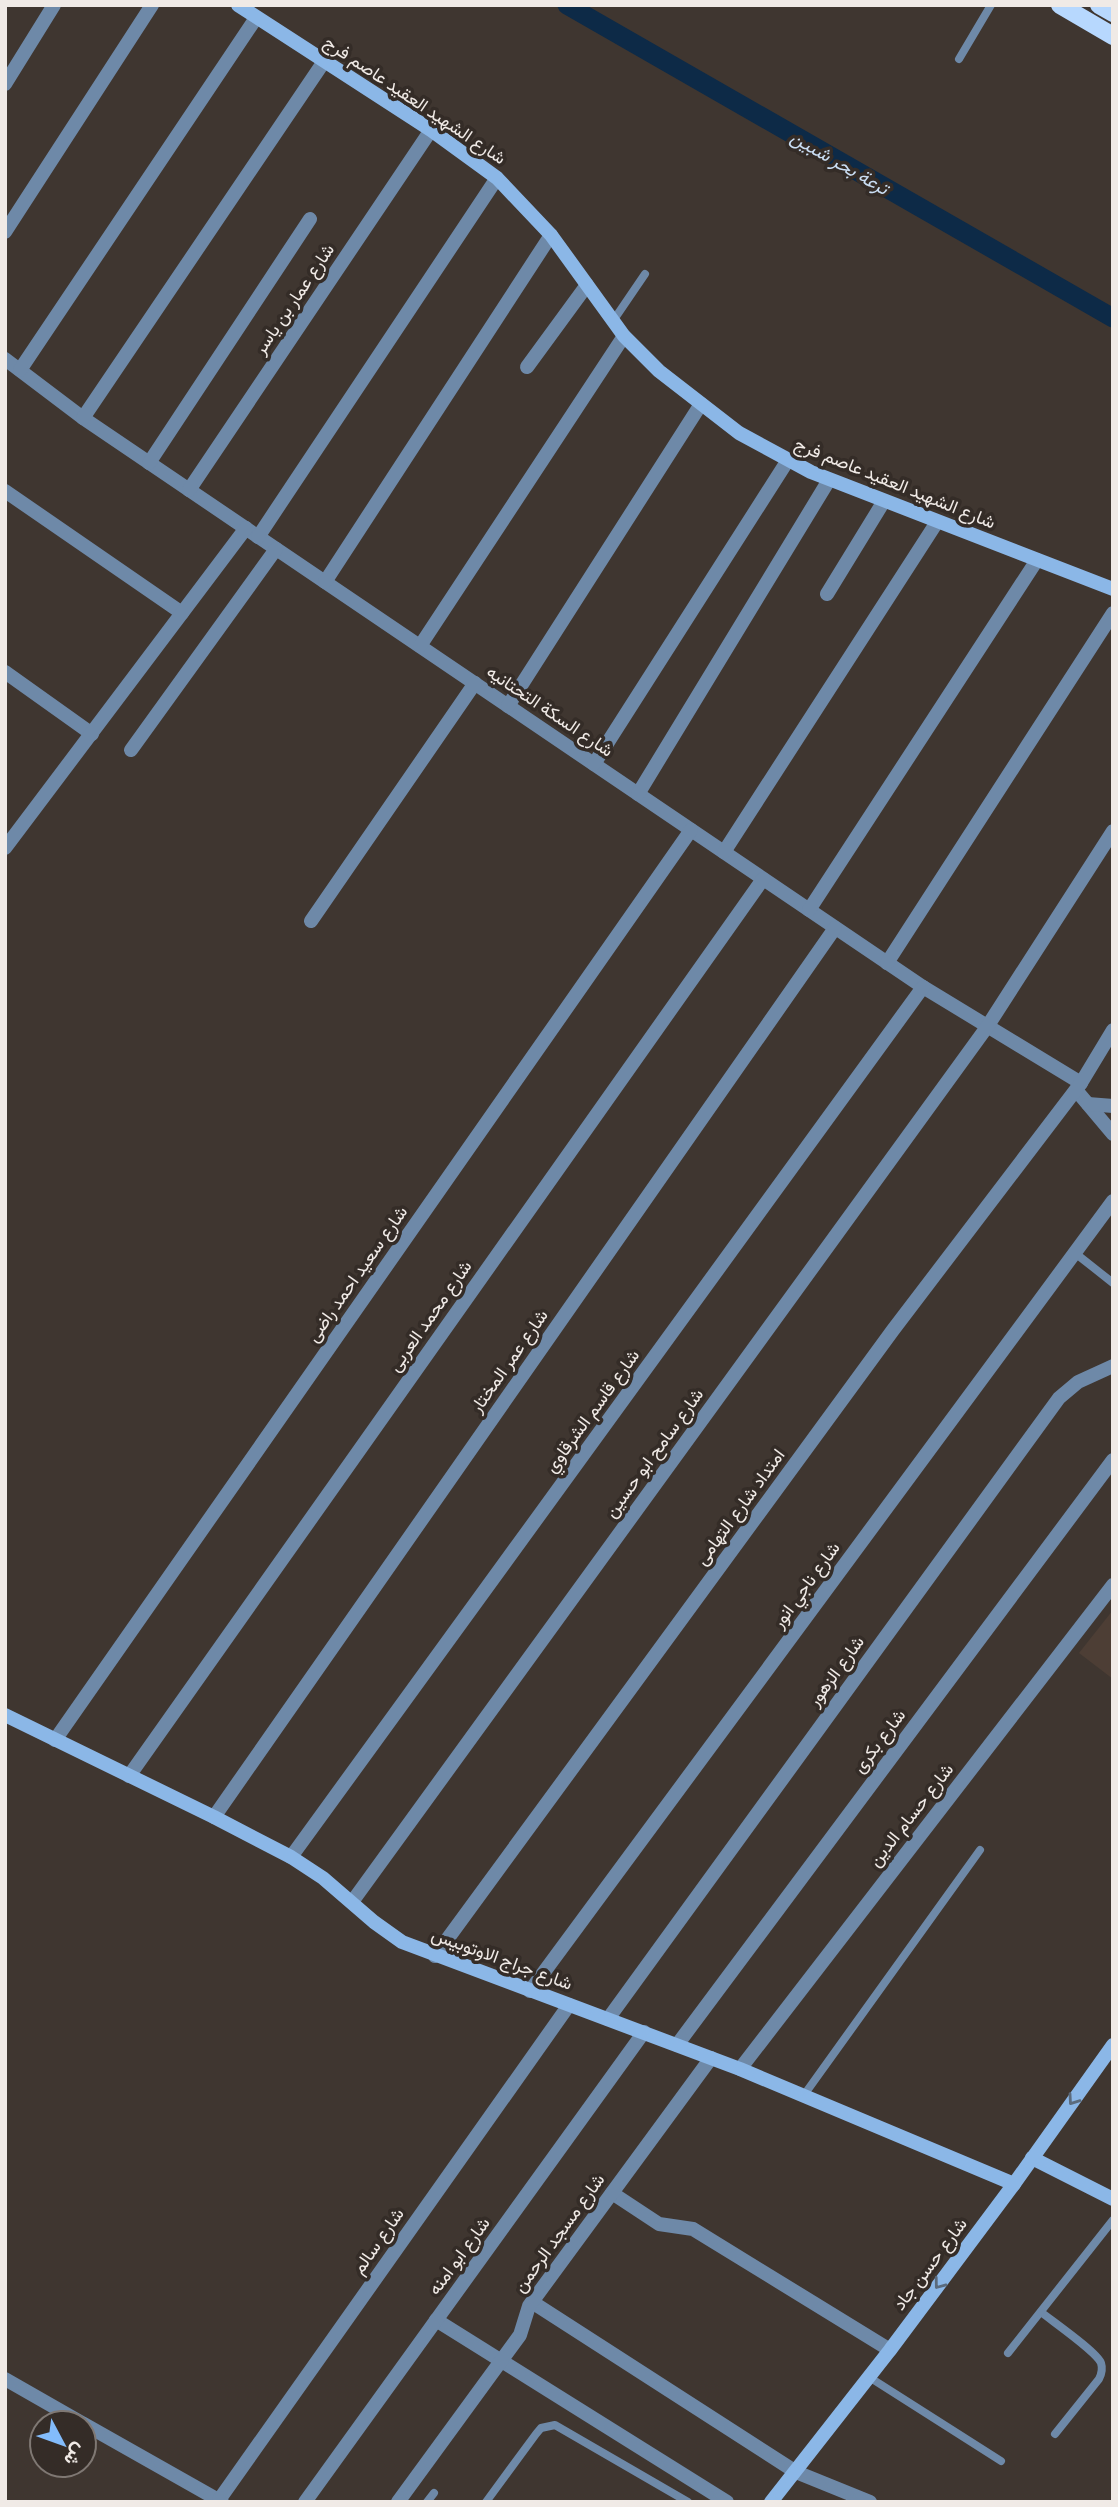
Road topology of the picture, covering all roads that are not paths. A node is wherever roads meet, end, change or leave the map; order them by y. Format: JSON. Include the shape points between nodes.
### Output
{"nodes":[{"id":1,"x":54,"y":5,"type":"edge"},
{"id":2,"x":152,"y":5,"type":"edge"},
{"id":3,"x":238,"y":5,"type":"edge"},
{"id":4,"x":991,"y":5,"type":"edge"},
{"id":5,"x":1060,"y":5,"type":"edge"},
{"id":6,"x":1099,"y":5,"type":"edge"},
{"id":7,"x":1113,"y":13,"type":"edge"},
{"id":8,"x":256,"y":18,"type":"junction"},
{"id":9,"x":1113,"y":36,"type":"edge"},
{"id":10,"x":959,"y":59,"type":"dead end"},
{"id":11,"x":325,"y":60,"type":"junction"},
{"id":12,"x":5,"y":84,"type":"edge"},
{"id":13,"x":431,"y":130,"type":"junction"},
{"id":14,"x":497,"y":178,"type":"junction"},
{"id":15,"x":310,"y":219,"type":"dead end"},
{"id":16,"x":5,"y":232,"type":"edge"},
{"id":17,"x":551,"y":235,"type":"junction"},
{"id":18,"x":645,"y":274,"type":"dead end"},
{"id":19,"x":587,"y":285,"type":"junction"},
{"id":20,"x":613,"y":321,"type":"junction"},
{"id":21,"x":624,"y":336,"type":"junction"},
{"id":22,"x":5,"y":359,"type":"edge"},
{"id":23,"x":527,"y":366,"type":"dead end"},
{"id":24,"x":20,"y":370,"type":"junction"},
{"id":25,"x":701,"y":404,"type":"junction"},
{"id":26,"x":83,"y":418,"type":"junction"},
{"id":27,"x":788,"y":460,"type":"junction"},
{"id":28,"x":149,"y":463,"type":"junction"},
{"id":29,"x":829,"y":480,"type":"junction"},
{"id":30,"x":189,"y":490,"type":"junction"},
{"id":31,"x":5,"y":491,"type":"edge"},
{"id":32,"x":884,"y":501,"type":"junction"},
{"id":33,"x":937,"y":522,"type":"junction"},
{"id":34,"x":252,"y":533,"type":"junction"},
{"id":35,"x":276,"y":549,"type":"junction"},
{"id":36,"x":1037,"y":560,"type":"junction"},
{"id":37,"x":325,"y":582,"type":"junction"},
{"id":38,"x":1113,"y":589,"type":"edge"},
{"id":39,"x":827,"y":594,"type":"dead end"},
{"id":40,"x":182,"y":613,"type":"junction"},
{"id":41,"x":1113,"y":614,"type":"edge"},
{"id":42,"x":420,"y":646,"type":"junction"},
{"id":43,"x":5,"y":672,"type":"edge"},
{"id":44,"x":475,"y":683,"type":"junction"},
{"id":45,"x":508,"y":706,"type":"junction"},
{"id":46,"x":92,"y":734,"type":"junction"},
{"id":47,"x":131,"y":750,"type":"dead end"},
{"id":48,"x":594,"y":764,"type":"junction"},
{"id":49,"x":638,"y":794,"type":"junction"},
{"id":50,"x":691,"y":830,"type":"junction"},
{"id":51,"x":1113,"y":831,"type":"edge"},
{"id":52,"x":5,"y":848,"type":"edge"},
{"id":53,"x":724,"y":852,"type":"junction"},
{"id":54,"x":763,"y":878,"type":"junction"},
{"id":55,"x":809,"y":910,"type":"junction"},
{"id":56,"x":311,"y":921,"type":"dead end"},
{"id":57,"x":835,"y":928,"type":"junction"},
{"id":58,"x":887,"y":962,"type":"junction"},
{"id":59,"x":923,"y":987,"type":"junction"},
{"id":60,"x":987,"y":1027,"type":"junction"},
{"id":61,"x":1113,"y":1030,"type":"edge"},
{"id":62,"x":1078,"y":1087,"type":"junction"},
{"id":63,"x":1088,"y":1104,"type":"junction"},
{"id":64,"x":1113,"y":1106,"type":"edge"},
{"id":65,"x":1113,"y":1134,"type":"edge"},
{"id":66,"x":1113,"y":1201,"type":"edge"},
{"id":67,"x":1075,"y":1253,"type":"junction"},
{"id":68,"x":1113,"y":1283,"type":"edge"},
{"id":69,"x":1113,"y":1366,"type":"edge"},
{"id":70,"x":1113,"y":1460,"type":"edge"},
{"id":71,"x":1113,"y":1584,"type":"edge"},
{"id":72,"x":5,"y":1715,"type":"edge"},
{"id":73,"x":55,"y":1740,"type":"junction"},
{"id":74,"x":129,"y":1776,"type":"junction"},
{"id":75,"x":214,"y":1817,"type":"junction"},
{"id":76,"x":980,"y":1850,"type":"dead end"},
{"id":77,"x":291,"y":1857,"type":"junction"},
{"id":78,"x":352,"y":1902,"type":"junction"},
{"id":79,"x":435,"y":1956,"type":"junction"},
{"id":80,"x":530,"y":1991,"type":"junction"},
{"id":81,"x":569,"y":2005,"type":"junction"},
{"id":82,"x":608,"y":2019,"type":"junction"},
{"id":83,"x":644,"y":2032,"type":"junction"},
{"id":84,"x":677,"y":2045,"type":"junction"},
{"id":85,"x":1113,"y":2045,"type":"edge"},
{"id":86,"x":711,"y":2058,"type":"junction"},
{"id":87,"x":740,"y":2069,"type":"junction"},
{"id":88,"x":804,"y":2095,"type":"junction"},
{"id":89,"x":1032,"y":2158,"type":"junction"},
{"id":90,"x":1014,"y":2184,"type":"junction"},
{"id":91,"x":612,"y":2193,"type":"junction"},
{"id":92,"x":1112,"y":2199,"type":"edge"},
{"id":93,"x":1113,"y":2220,"type":"edge"},
{"id":94,"x":532,"y":2302,"type":"junction"},
{"id":95,"x":1041,"y":2312,"type":"junction"},
{"id":96,"x":436,"y":2320,"type":"junction"},
{"id":97,"x":890,"y":2350,"type":"junction"},
{"id":98,"x":1009,"y":2353,"type":"dead end"},
{"id":99,"x":501,"y":2361,"type":"junction"},
{"id":100,"x":869,"y":2377,"type":"junction"},
{"id":101,"x":5,"y":2379,"type":"edge"},
{"id":102,"x":58,"y":2409,"type":"edge"},
{"id":103,"x":98,"y":2432,"type":"edge"},
{"id":104,"x":1055,"y":2434,"type":"dead end"},
{"id":105,"x":1001,"y":2461,"type":"dead end"},
{"id":106,"x":796,"y":2472,"type":"junction"},
{"id":107,"x":434,"y":2493,"type":"dead end"},
{"id":108,"x":220,"y":2501,"type":"edge"},
{"id":109,"x":305,"y":2502,"type":"edge"},
{"id":110,"x":398,"y":2502,"type":"edge"},
{"id":111,"x":427,"y":2502,"type":"edge"},
{"id":112,"x":486,"y":2502,"type":"edge"},
{"id":113,"x":688,"y":2502,"type":"edge"},
{"id":114,"x":727,"y":2502,"type":"edge"},
{"id":115,"x":771,"y":2502,"type":"edge"},
{"id":116,"x":870,"y":2502,"type":"edge"}],
"edges":[{"from":1,"to":12,"type":"street"},
{"from":2,"to":16,"type":"street"},
{"from":3,"to":8,"type":"street","name":"شارع الشهيد العقيد عاصم فرج"},
{"from":4,"to":10,"type":"lane"},
{"from":5,"to":9,"type":"main road"},
{"from":6,"to":7,"type":"main road"},
{"from":8,"to":11,"type":"street","name":"شارع الشهيد العقيد عاصم فرج"},
{"from":8,"to":24,"type":"street"},
{"from":11,"to":13,"type":"street","name":"شارع الشهيد العقيد عاصم فرج"},
{"from":11,"to":26,"type":"street"},
{"from":13,"to":14,"type":"street","name":"شارع الشهيد العقيد عاصم فرج"},
{"from":13,"to":30,"type":"street","name":"شارع عمار بن ياسر"},
{"from":14,"to":17,"type":"street","name":"شارع الشهيد العقيد عاصم فرج"},
{"from":14,"to":34,"type":"street"},
{"from":15,"to":28,"type":"street"},
{"from":17,"to":19,"type":"street","name":"شارع الشهيد العقيد عاصم فرج"},
{"from":17,"to":37,"type":"street"},
{"from":18,"to":20,"type":"lane"},
{"from":19,"to":20,"type":"street","name":"شارع الشهيد العقيد عاصم فرج"},
{"from":19,"to":23,"type":"street"},
{"from":20,"to":21,"type":"street","name":"شارع الشهيد العقيد عاصم فرج"},
{"from":21,"to":25,"type":"street","name":"شارع الشهيد العقيد عاصم فرج"},
{"from":21,"to":42,"type":"street"},
{"from":22,"to":24,"type":"street","name":"شارع السكة التحتانيه"},
{"from":24,"to":26,"type":"street","name":"شارع السكة التحتانيه"},
{"from":25,"to":27,"type":"street","name":"شارع الشهيد العقيد عاصم فرج","via":[[739,433]]},
{"from":25,"to":45,"type":"street"},
{"from":26,"to":28,"type":"street","name":"شارع السكة التحتانيه"},
{"from":27,"to":29,"type":"street","name":"شارع الشهيد العقيد عاصم فرج"},
{"from":27,"to":48,"type":"street"},
{"from":28,"to":30,"type":"street","name":"شارع السكة التحتانيه"},
{"from":29,"to":32,"type":"street","name":"شارع الشهيد العقيد عاصم فرج"},
{"from":29,"to":49,"type":"street"},
{"from":30,"to":34,"type":"street","name":"شارع السكة التحتانيه"},
{"from":31,"to":40,"type":"street"},
{"from":32,"to":33,"type":"street","name":"شارع الشهيد العقيد عاصم فرج"},
{"from":32,"to":39,"type":"street"},
{"from":33,"to":36,"type":"street","name":"شارع الشهيد العقيد عاصم فرج"},
{"from":33,"to":53,"type":"street"},
{"from":34,"to":35,"type":"street","name":"شارع السكة التحتانيه"},
{"from":34,"to":40,"type":"street"},
{"from":35,"to":37,"type":"street","name":"شارع السكة التحتانيه"},
{"from":35,"to":47,"type":"street"},
{"from":36,"to":38,"type":"street","name":"شارع الشهيد العقيد عاصم فرج"},
{"from":36,"to":55,"type":"street"},
{"from":37,"to":42,"type":"street","name":"شارع السكة التحتانيه"},
{"from":40,"to":46,"type":"street"},
{"from":41,"to":58,"type":"street"},
{"from":42,"to":44,"type":"street","name":"شارع السكة التحتانيه"},
{"from":43,"to":46,"type":"street"},
{"from":44,"to":45,"type":"street","name":"شارع السكة التحتانيه"},
{"from":44,"to":56,"type":"street"},
{"from":45,"to":48,"type":"street","name":"شارع السكة التحتانيه"},
{"from":46,"to":52,"type":"street"},
{"from":48,"to":49,"type":"street","name":"شارع السكة التحتانيه"},
{"from":49,"to":50,"type":"street","name":"شارع السكة التحتانيه"},
{"from":50,"to":53,"type":"street","name":"شارع السكة التحتانيه"},
{"from":50,"to":73,"type":"street","name":"شارع سعيد احمد راضى"},
{"from":51,"to":60,"type":"street","name":"شارع سامح ابو حسين"},
{"from":53,"to":54,"type":"street","name":"شارع السكة التحتانيه"},
{"from":54,"to":55,"type":"street","name":"شارع السكة التحتانيه"},
{"from":54,"to":74,"type":"street","name":"شارع محمد العربى"},
{"from":55,"to":57,"type":"street","name":"شارع السكة التحتانيه"},
{"from":57,"to":58,"type":"street","name":"شارع السكة التحتانيه"},
{"from":57,"to":75,"type":"street","name":"شارع عمر المختار"},
{"from":58,"to":59,"type":"street","name":"شارع السكة التحتانيه"},
{"from":59,"to":60,"type":"street","name":"شارع السكة التحتانيه"},
{"from":59,"to":77,"type":"street","name":"شارع قاسم الشرقاوي"},
{"from":60,"to":62,"type":"street","name":"شارع السكة التحتانيه"},
{"from":60,"to":78,"type":"street","name":"شارع سامح ابو حسين"},
{"from":61,"to":62,"type":"street","name":"امتداد شارع التهامى"},
{"from":62,"to":63,"type":"street","name":"شارع السكة التحتانيه"},
{"from":62,"to":79,"type":"street","name":"امتداد شارع التهامى","via":[[892,1330]]},
{"from":63,"to":64,"type":"street"},
{"from":63,"to":65,"type":"street","name":"شارع السكة التحتانيه"},
{"from":66,"to":67,"type":"street","name":"شارع ناجي انور"},
{"from":67,"to":68,"type":"lane"},
{"from":67,"to":80,"type":"street","name":"شارع ناجي انور"},
{"from":69,"to":82,"type":"street","name":"شارع الزهور","via":[[1079,1381],[1059,1398]]},
{"from":70,"to":84,"type":"street","name":"شارع بكرى"},
{"from":71,"to":87,"type":"street","name":"شارع حسام الدين"},
{"from":72,"to":73,"type":"street","name":"شارع جراج الاوتوبيس"},
{"from":73,"to":74,"type":"street","name":"شارع جراج الاوتوبيس"},
{"from":74,"to":75,"type":"street","name":"شارع جراج الاوتوبيس"},
{"from":75,"to":77,"type":"street","name":"شارع جراج الاوتوبيس"},
{"from":76,"to":88,"type":"lane"},
{"from":77,"to":78,"type":"street","name":"شارع جراج الاوتوبيس"},
{"from":78,"to":79,"type":"street","name":"شارع جراج الاوتوبيس","via":[[401,1942]]},
{"from":79,"to":80,"type":"street","name":"شارع جراج الاوتوبيس"},
{"from":80,"to":81,"type":"street","name":"شارع جراج الاوتوبيس"},
{"from":81,"to":82,"type":"street","name":"شارع جراج الاوتوبيس"},
{"from":81,"to":108,"type":"street","name":"شارع سالم"},
{"from":82,"to":83,"type":"street","name":"شارع جراج الاوتوبيس"},
{"from":83,"to":84,"type":"street","name":"شارع جراج الاوتوبيس"},
{"from":83,"to":96,"type":"street","name":"شارع ابو امنه"},
{"from":84,"to":86,"type":"street","name":"شارع جراج الاوتوبيس"},
{"from":85,"to":89,"type":"street","name":"شارع حسن جاد","one_way":true},
{"from":86,"to":87,"type":"street","name":"شارع جراج الاوتوبيس"},
{"from":86,"to":91,"type":"street","name":"شارع مسجد الرحمن"},
{"from":87,"to":88,"type":"street","name":"شارع جراج الاوتوبيس"},
{"from":88,"to":90,"type":"street","name":"شارع جراج الاوتوبيس"},
{"from":89,"to":90,"type":"street","name":"شارع حسن جاد"},
{"from":89,"to":92,"type":"street"},
{"from":90,"to":97,"type":"street","name":"شارع حسن جاد","one_way":true},
{"from":91,"to":94,"type":"street","name":"شارع مسجد الرحمن"},
{"from":91,"to":97,"type":"street","via":[[659,2224],[693,2230]]},
{"from":93,"to":95,"type":"lane"},
{"from":94,"to":99,"type":"street","name":"شارع مسجد الرحمن","via":[[525,2326]]},
{"from":94,"to":106,"type":"street"},
{"from":95,"to":98,"type":"lane"},
{"from":95,"to":104,"type":"lane","via":[[1102,2365],[1098,2379]]},
{"from":96,"to":99,"type":"street"},
{"from":96,"to":109,"type":"street","name":"شارع ابو امنه"},
{"from":97,"to":100,"type":"street","name":"شارع حسن جاد"},
{"from":99,"to":110,"type":"street","name":"شارع مسجد الرحمن"},
{"from":99,"to":114,"type":"street"},
{"from":100,"to":105,"type":"lane"},
{"from":100,"to":106,"type":"street","name":"شارع حسن جاد"},
{"from":101,"to":102,"type":"street"},
{"from":103,"to":108,"type":"street"},
{"from":106,"to":115,"type":"street","name":"شارع حسن جاد"},
{"from":106,"to":116,"type":"street"},
{"from":107,"to":111,"type":"lane"},
{"from":112,"to":113,"type":"lane","via":[[541,2428],[555,2425]]}]}
